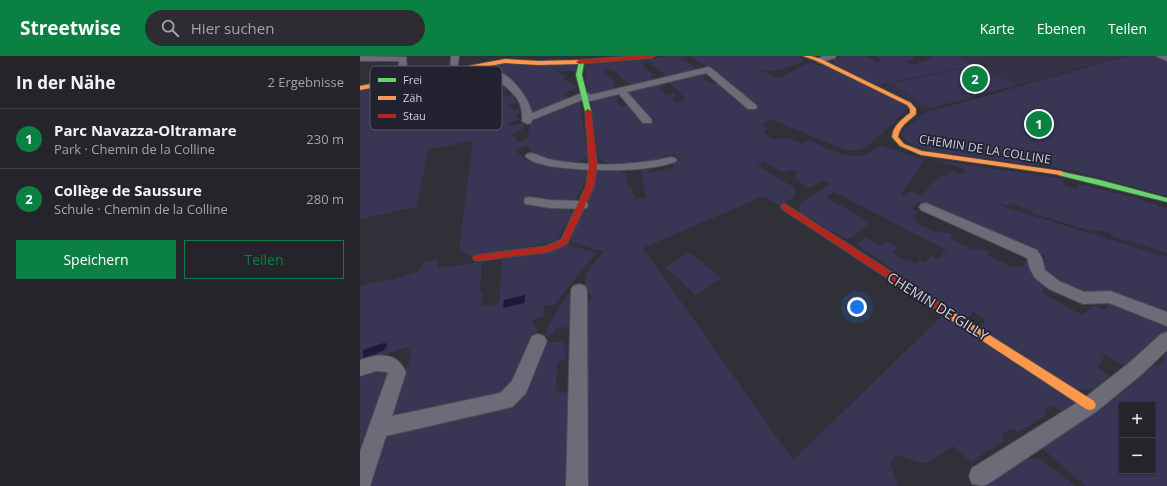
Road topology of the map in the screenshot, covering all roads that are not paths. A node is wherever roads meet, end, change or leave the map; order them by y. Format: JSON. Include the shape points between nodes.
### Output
{"nodes":[{"id":1,"x":455,"y":56,"type":"edge"},
{"id":2,"x":652,"y":56,"type":"edge"},
{"id":3,"x":806,"y":56,"type":"edge"},
{"id":4,"x":832,"y":56,"type":"edge"},
{"id":5,"x":1160,"y":56,"type":"edge"},
{"id":6,"x":360,"y":58,"type":"edge"},
{"id":7,"x":1167,"y":58,"type":"edge"},
{"id":8,"x":820,"y":60,"type":"junction"},
{"id":9,"x":581,"y":62,"type":"junction"},
{"id":10,"x":403,"y":66,"type":"edge"},
{"id":11,"x":454,"y":66,"type":"edge"},
{"id":12,"x":480,"y":66,"type":"edge"},
{"id":13,"x":502,"y":78,"type":"edge"},
{"id":14,"x":370,"y":86,"type":"edge"},
{"id":15,"x":360,"y":88,"type":"edge"},
{"id":16,"x":621,"y":90,"type":"junction"},
{"id":17,"x":586,"y":97,"type":"junction"},
{"id":18,"x":752,"y":107,"type":"dead end"},
{"id":19,"x":647,"y":121,"type":"dead end"},
{"id":20,"x":531,"y":156,"type":"dead end"},
{"id":21,"x":671,"y":160,"type":"dead end"},
{"id":22,"x":592,"y":165,"type":"junction"},
{"id":23,"x":1167,"y":200,"type":"edge"},
{"id":24,"x":530,"y":201,"type":"dead end"},
{"id":25,"x":582,"y":205,"type":"junction"},
{"id":26,"x":785,"y":207,"type":"dead end"},
{"id":27,"x":926,"y":208,"type":"dead end"},
{"id":28,"x":477,"y":258,"type":"dead end"},
{"id":29,"x":579,"y":290,"type":"dead end"},
{"id":30,"x":1167,"y":319,"type":"edge"},
{"id":31,"x":1167,"y":339,"type":"edge"},
{"id":32,"x":538,"y":341,"type":"dead end"},
{"id":33,"x":360,"y":368,"type":"edge"},
{"id":34,"x":1090,"y":405,"type":"junction"},
{"id":35,"x":379,"y":428,"type":"junction"},
{"id":36,"x":980,"y":476,"type":"dead end"},
{"id":37,"x":360,"y":483,"type":"edge"},
{"id":38,"x":577,"y":486,"type":"edge"}],
"edges":[{"from":1,"to":11,"type":"street"},
{"from":2,"to":9,"type":"street"},
{"from":3,"to":8,"type":"street"},
{"from":4,"to":8,"type":"street"},
{"from":5,"to":7,"type":"street"},
{"from":6,"to":10,"type":"street","via":[[403,59]]},
{"from":8,"to":23,"type":"street","name":"CHEMIN DE LA COLLINE","via":[[912,106],[913,114],[899,125],[895,132],[897,140],[909,149],[931,155],[1089,179]]},
{"from":9,"to":12,"type":"street","via":[[505,61]]},
{"from":9,"to":17,"type":"street","via":[[579,74]]},
{"from":13,"to":17,"type":"street","via":[[521,96],[528,120]]},
{"from":14,"to":15,"type":"street"},
{"from":16,"to":17,"type":"street"},
{"from":16,"to":18,"type":"street","via":[[708,70]]},
{"from":16,"to":19,"type":"street"},
{"from":17,"to":22,"type":"street"},
{"from":20,"to":22,"type":"street","via":[[537,160]]},
{"from":21,"to":22,"type":"street","via":[[637,166]]},
{"from":22,"to":25,"type":"street","via":[[590,186]]},
{"from":24,"to":25,"type":"street"},
{"from":25,"to":28,"type":"street","via":[[564,242],[557,247]]},
{"from":26,"to":34,"type":"street","name":"CHEMIN DE GILLY"},
{"from":27,"to":30,"type":"street","via":[[1032,254],[1037,269],[1048,281],[1083,298],[1110,297]]},
{"from":29,"to":38,"type":"street"},
{"from":31,"to":34,"type":"street"},
{"from":32,"to":35,"type":"street","via":[[519,387],[505,401]]},
{"from":33,"to":35,"type":"street","via":[[376,362],[387,363],[397,372]]},
{"from":34,"to":36,"type":"street"},
{"from":35,"to":37,"type":"street"}]}
